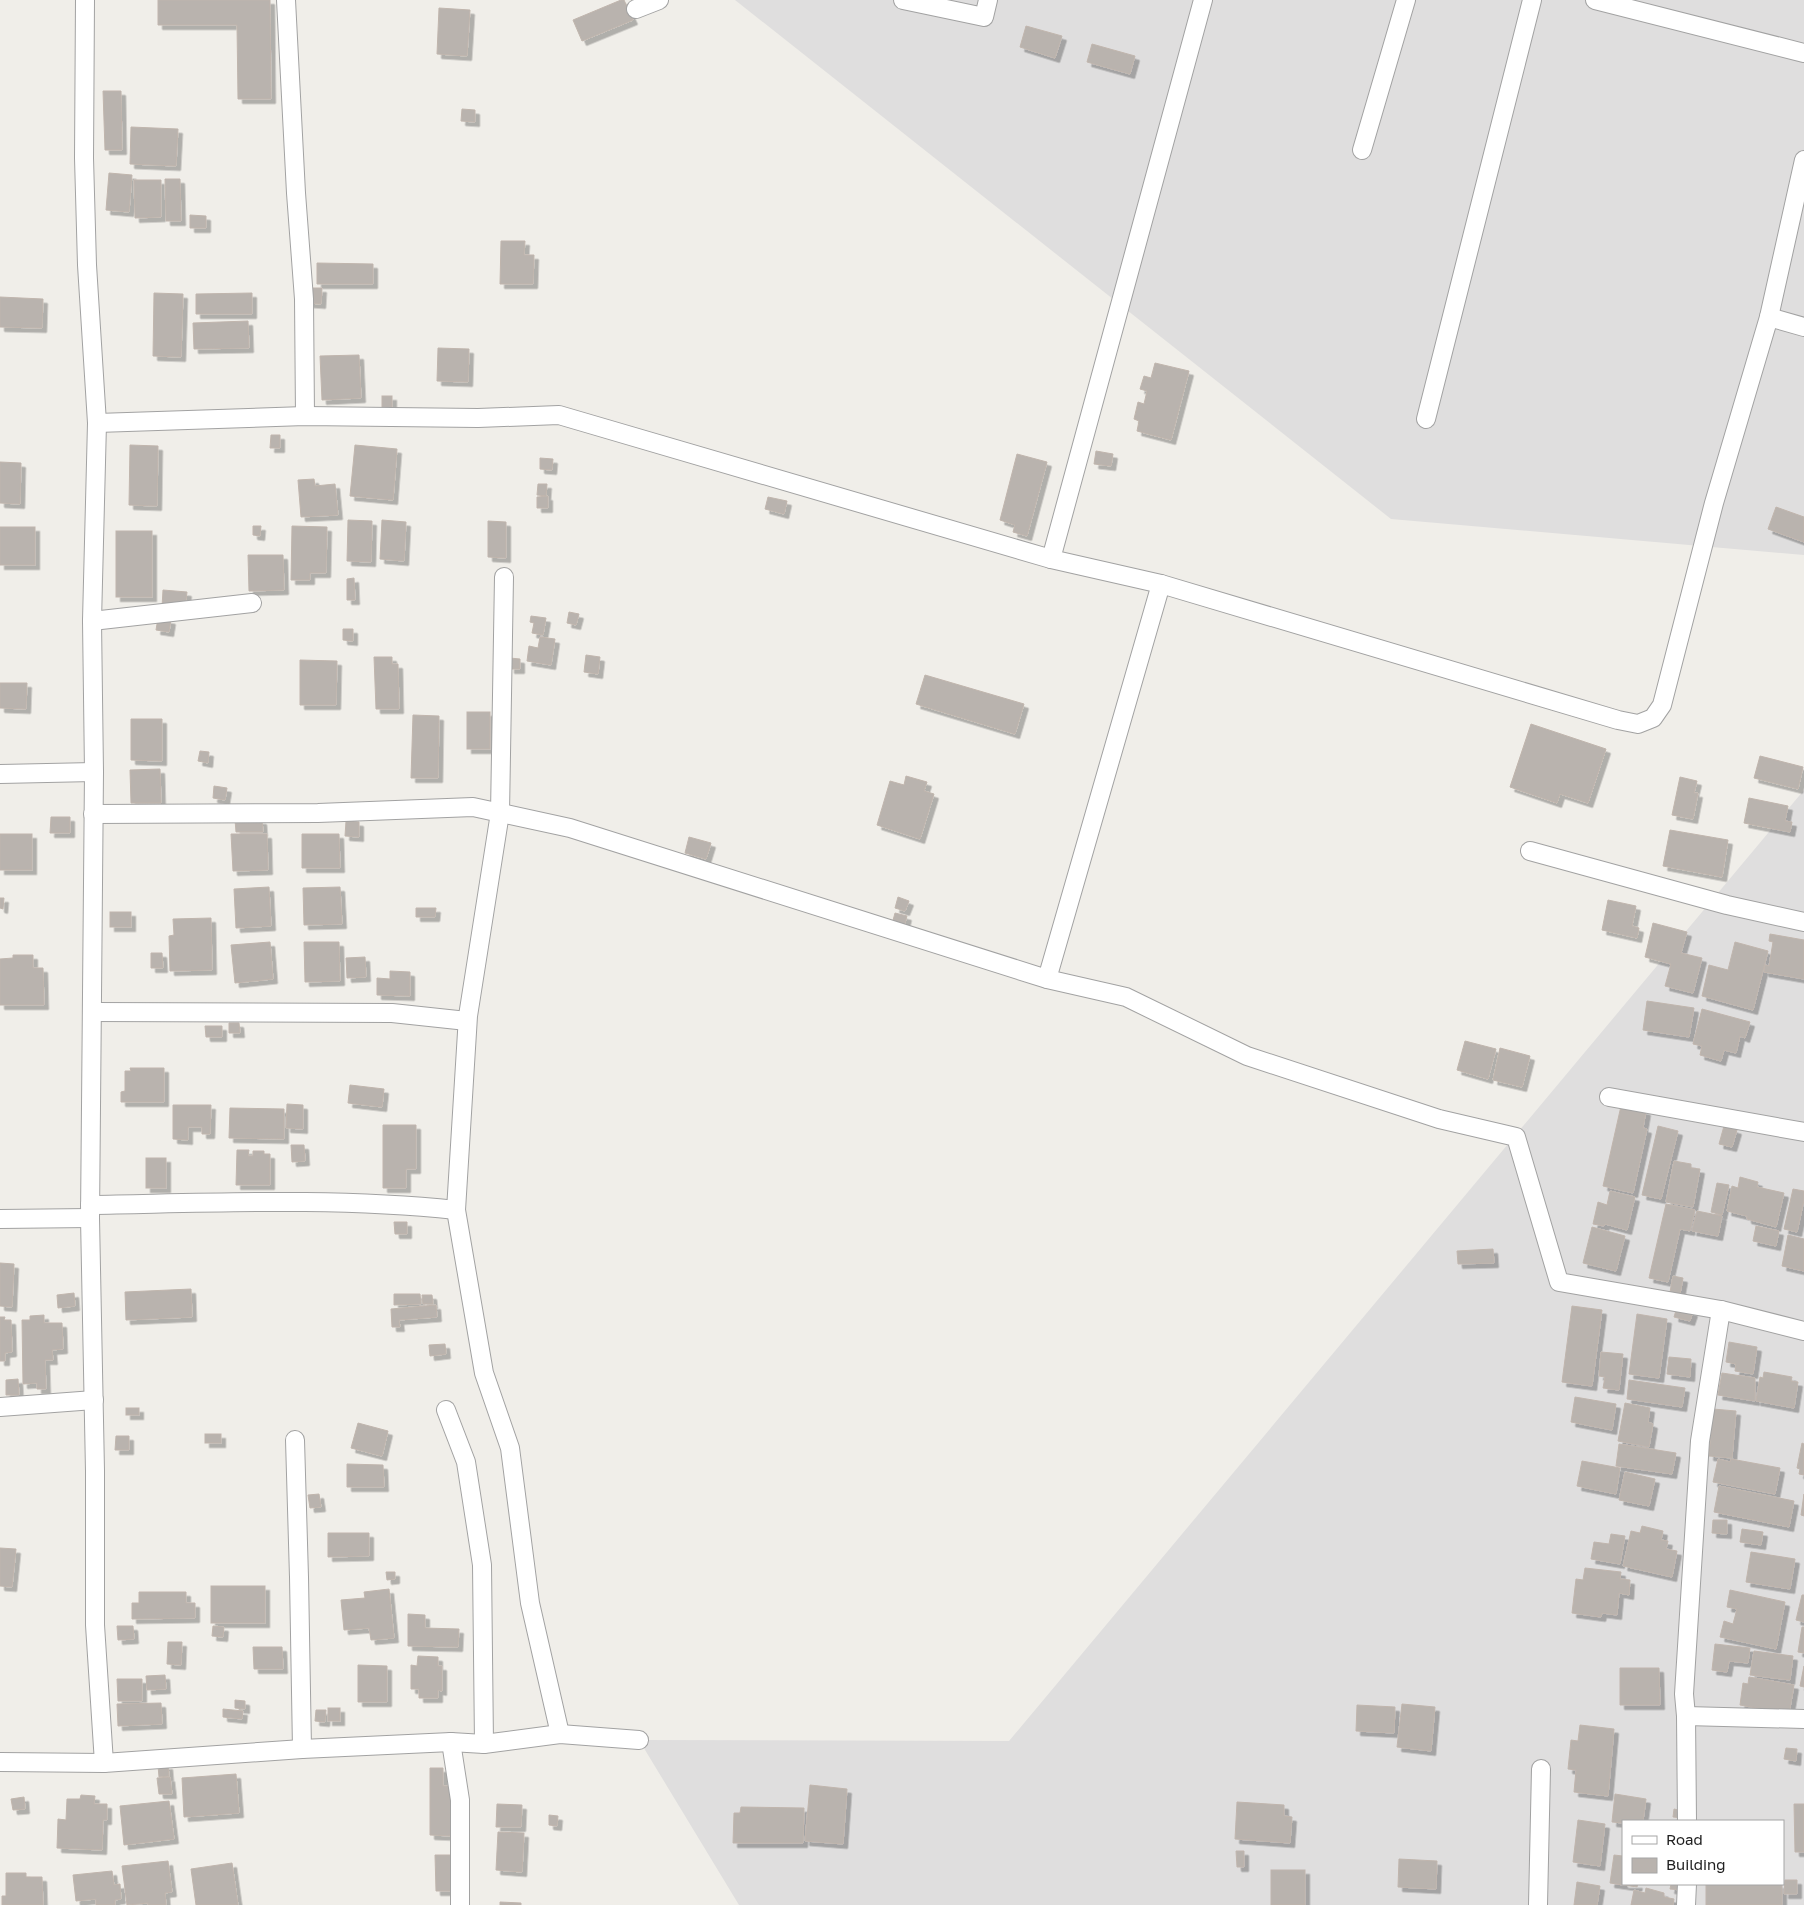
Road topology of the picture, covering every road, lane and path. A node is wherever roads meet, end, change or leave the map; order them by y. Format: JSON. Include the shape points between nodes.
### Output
{"nodes":[{"id":1,"x":85,"y":0,"type":"edge"},
{"id":2,"x":286,"y":0,"type":"edge"},
{"id":3,"x":659,"y":0,"type":"edge"},
{"id":4,"x":903,"y":0,"type":"edge"},
{"id":5,"x":988,"y":0,"type":"edge"},
{"id":6,"x":1203,"y":0,"type":"edge"},
{"id":7,"x":1406,"y":0,"type":"edge"},
{"id":8,"x":1532,"y":0,"type":"edge"},
{"id":9,"x":1595,"y":0,"type":"edge"},
{"id":10,"x":636,"y":9,"type":"dead end"},
{"id":11,"x":1804,"y":53,"type":"edge"},
{"id":12,"x":1362,"y":150,"type":"dead end"},
{"id":13,"x":1804,"y":160,"type":"edge"},
{"id":14,"x":1769,"y":317,"type":"junction"},
{"id":15,"x":1804,"y":327,"type":"edge"},
{"id":16,"x":305,"y":416,"type":"junction"},
{"id":17,"x":1426,"y":419,"type":"dead end"},
{"id":18,"x":97,"y":423,"type":"junction"},
{"id":19,"x":1051,"y":559,"type":"junction"},
{"id":20,"x":504,"y":577,"type":"dead end"},
{"id":21,"x":1161,"y":584,"type":"junction"},
{"id":22,"x":252,"y":603,"type":"dead end"},
{"id":23,"x":92,"y":621,"type":"junction"},
{"id":24,"x":94,"y":772,"type":"junction"},
{"id":25,"x":0,"y":774,"type":"edge"},
{"id":26,"x":500,"y":813,"type":"junction"},
{"id":27,"x":94,"y":814,"type":"junction"},
{"id":28,"x":1530,"y":851,"type":"dead end"},
{"id":29,"x":1804,"y":922,"type":"edge"},
{"id":30,"x":1047,"y":980,"type":"junction"},
{"id":31,"x":92,"y":1012,"type":"junction"},
{"id":32,"x":468,"y":1021,"type":"junction"},
{"id":33,"x":1609,"y":1096,"type":"dead end"},
{"id":34,"x":1804,"y":1132,"type":"edge"},
{"id":35,"x":456,"y":1210,"type":"junction"},
{"id":36,"x":90,"y":1212,"type":"junction"},
{"id":37,"x":0,"y":1219,"type":"edge"},
{"id":38,"x":1721,"y":1310,"type":"junction"},
{"id":39,"x":1804,"y":1331,"type":"edge"},
{"id":40,"x":94,"y":1400,"type":"junction"},
{"id":41,"x":0,"y":1407,"type":"edge"},
{"id":42,"x":446,"y":1410,"type":"dead end"},
{"id":43,"x":294,"y":1440,"type":"dead end"},
{"id":44,"x":1686,"y":1716,"type":"junction"},
{"id":45,"x":1804,"y":1719,"type":"edge"},
{"id":46,"x":560,"y":1734,"type":"junction"},
{"id":47,"x":639,"y":1740,"type":"dead end"},
{"id":48,"x":451,"y":1742,"type":"junction"},
{"id":49,"x":484,"y":1744,"type":"junction"},
{"id":50,"x":302,"y":1749,"type":"junction"},
{"id":51,"x":0,"y":1762,"type":"edge"},
{"id":52,"x":104,"y":1763,"type":"junction"},
{"id":53,"x":1541,"y":1769,"type":"dead end"},
{"id":54,"x":1687,"y":1820,"type":"edge"},
{"id":55,"x":1688,"y":1885,"type":"edge"},
{"id":56,"x":460,"y":1905,"type":"edge"},
{"id":57,"x":1538,"y":1905,"type":"edge"},
{"id":58,"x":1686,"y":1905,"type":"edge"}],
"edges":[{"from":1,"to":18,"type":"street","via":[[87,265]]},
{"from":2,"to":16,"type":"street","via":[[304,299]]},
{"from":3,"to":10,"type":"street"},
{"from":4,"to":5,"type":"street","via":[[984,17]]},
{"from":6,"to":19,"type":"street"},
{"from":7,"to":12,"type":"street"},
{"from":8,"to":17,"type":"street"},
{"from":9,"to":11,"type":"street"},
{"from":13,"to":14,"type":"street"},
{"from":14,"to":15,"type":"street"},
{"from":14,"to":21,"type":"street","via":[[1714,504],[1662,705],[1653,718],[1638,724],[1618,720]]},
{"from":16,"to":18,"type":"street"},
{"from":16,"to":19,"type":"street","via":[[478,418],[559,415]]},
{"from":18,"to":23,"type":"street"},
{"from":19,"to":21,"type":"street"},
{"from":20,"to":26,"type":"street"},
{"from":21,"to":30,"type":"street"},
{"from":22,"to":23,"type":"street"},
{"from":23,"to":24,"type":"street"},
{"from":24,"to":25,"type":"street"},
{"from":24,"to":27,"type":"street"},
{"from":26,"to":27,"type":"street","via":[[473,807],[318,814]]},
{"from":26,"to":30,"type":"street","via":[[570,828]]},
{"from":26,"to":32,"type":"street"},
{"from":27,"to":31,"type":"street"},
{"from":28,"to":29,"type":"street","via":[[1727,905]]},
{"from":30,"to":38,"type":"street","via":[[1126,997],[1247,1056],[1439,1119],[1516,1138],[1559,1282]]},
{"from":31,"to":32,"type":"street","via":[[392,1013]]},
{"from":31,"to":36,"type":"street"},
{"from":32,"to":35,"type":"street"},
{"from":33,"to":34,"type":"street"},
{"from":35,"to":36,"type":"street","via":[[399,1204],[256,1202]]},
{"from":35,"to":46,"type":"street","via":[[484,1373],[510,1448],[530,1602]]},
{"from":36,"to":37,"type":"street"},
{"from":36,"to":40,"type":"street"},
{"from":38,"to":39,"type":"street"},
{"from":38,"to":44,"type":"street","via":[[1700,1441],[1684,1694]]},
{"from":40,"to":41,"type":"street"},
{"from":40,"to":52,"type":"street","via":[[95,1625]]},
{"from":42,"to":49,"type":"street","via":[[466,1462],[482,1565]]},
{"from":43,"to":50,"type":"street"},
{"from":44,"to":45,"type":"street"},
{"from":44,"to":54,"type":"street"},
{"from":46,"to":47,"type":"street"},
{"from":46,"to":49,"type":"street"},
{"from":48,"to":49,"type":"street"},
{"from":48,"to":50,"type":"street"},
{"from":48,"to":56,"type":"street","via":[[460,1800]]},
{"from":50,"to":52,"type":"street"},
{"from":51,"to":52,"type":"street"},
{"from":53,"to":57,"type":"street"},
{"from":55,"to":58,"type":"street"}]}
